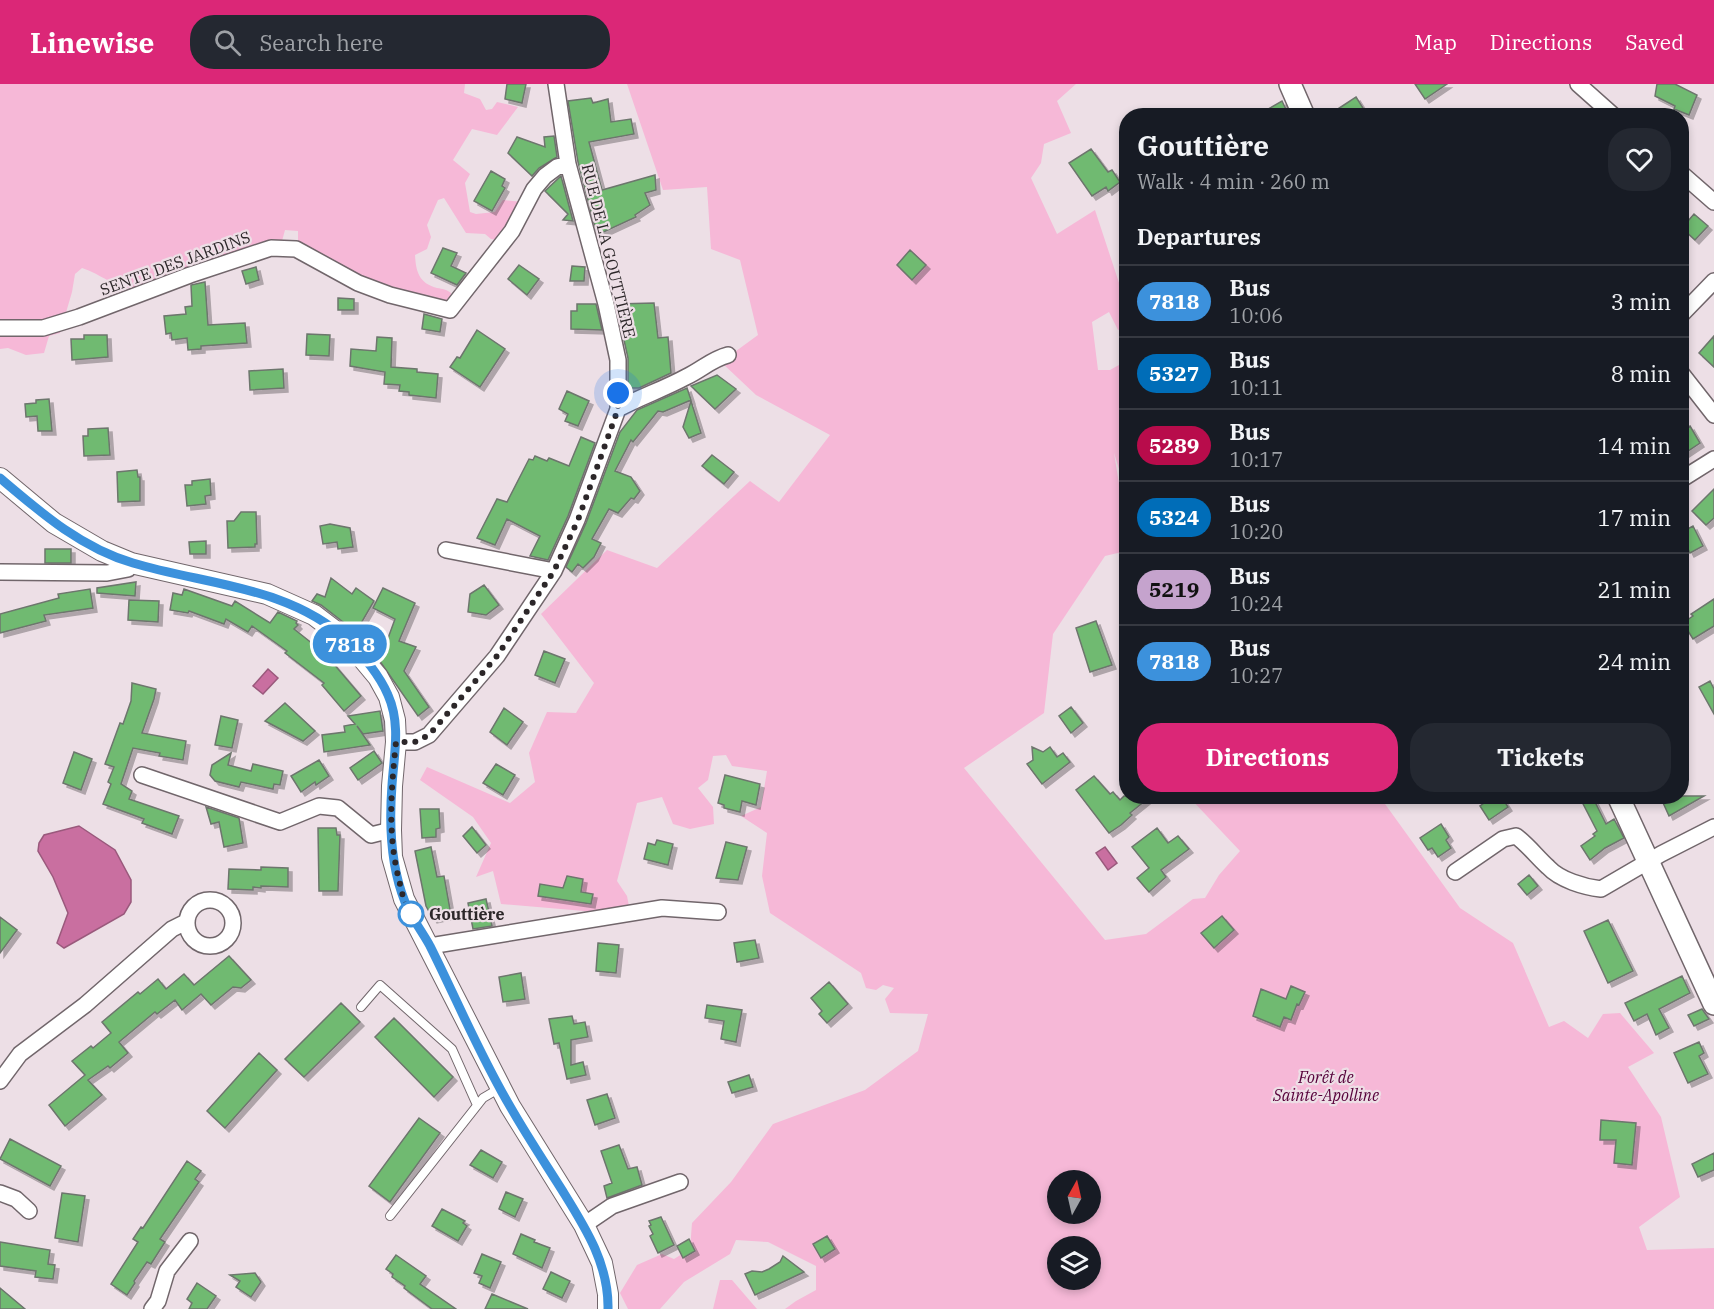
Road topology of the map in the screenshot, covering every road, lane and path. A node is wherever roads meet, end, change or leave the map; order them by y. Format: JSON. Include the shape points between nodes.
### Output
{"nodes":[{"id":1,"x":556,"y":84,"type":"edge"},
{"id":2,"x":1290,"y":84,"type":"edge"},
{"id":3,"x":1578,"y":84,"type":"edge"},
{"id":4,"x":1300,"y":108,"type":"edge"},
{"id":5,"x":1605,"y":108,"type":"edge"},
{"id":6,"x":568,"y":164,"type":"junction"},
{"id":7,"x":1689,"y":180,"type":"edge"},
{"id":8,"x":1714,"y":202,"type":"edge"},
{"id":9,"x":1714,"y":281,"type":"edge"},
{"id":10,"x":1689,"y":307,"type":"edge"},
{"id":11,"x":0,"y":328,"type":"edge"},
{"id":12,"x":728,"y":355,"type":"dead end"},
{"id":13,"x":1689,"y":383,"type":"edge"},
{"id":14,"x":618,"y":409,"type":"junction"},
{"id":15,"x":1714,"y":415,"type":"edge"},
{"id":16,"x":1714,"y":459,"type":"edge"},
{"id":17,"x":1689,"y":475,"type":"edge"},
{"id":18,"x":0,"y":478,"type":"edge"},
{"id":19,"x":446,"y":550,"type":"dead end"},
{"id":20,"x":131,"y":563,"type":"junction"},
{"id":21,"x":554,"y":571,"type":"junction"},
{"id":22,"x":0,"y":572,"type":"edge"},
{"id":23,"x":396,"y":742,"type":"junction"},
{"id":24,"x":142,"y":775,"type":"dead end"},
{"id":25,"x":1622,"y":804,"type":"edge"},
{"id":26,"x":1714,"y":827,"type":"edge"},
{"id":27,"x":391,"y":830,"type":"junction"},
{"id":28,"x":1649,"y":862,"type":"junction"},
{"id":29,"x":1455,"y":872,"type":"dead end"},
{"id":30,"x":718,"y":912,"type":"dead end"},
{"id":31,"x":186,"y":922,"type":"dead end"},
{"id":32,"x":430,"y":946,"type":"junction"},
{"id":33,"x":1714,"y":1004,"type":"edge"},
{"id":34,"x":361,"y":1007,"type":"dead end"},
{"id":35,"x":0,"y":1081,"type":"edge"},
{"id":36,"x":500,"y":1088,"type":"junction"},
{"id":37,"x":477,"y":1105,"type":"junction"},
{"id":38,"x":680,"y":1182,"type":"dead end"},
{"id":39,"x":0,"y":1193,"type":"edge"},
{"id":40,"x":29,"y":1211,"type":"dead end"},
{"id":41,"x":390,"y":1216,"type":"dead end"},
{"id":42,"x":584,"y":1225,"type":"junction"},
{"id":43,"x":190,"y":1241,"type":"dead end"},
{"id":44,"x":152,"y":1309,"type":"edge"},
{"id":45,"x":608,"y":1309,"type":"edge"}],
"edges":[{"from":1,"to":6,"type":"street","name":"RUE DE LA GOUTTIÈRE"},
{"from":2,"to":4,"type":"main road"},
{"from":3,"to":5,"type":"street"},
{"from":6,"to":11,"type":"street","name":"SENTE DES JARDINS","via":[[556,167],[534,189],[512,231],[450,310],[358,283],[296,249],[271,248],[43,328]]},
{"from":6,"to":14,"type":"street","name":"RUE DE LA GOUTTIÈRE","via":[[618,360]]},
{"from":7,"to":8,"type":"street"},
{"from":9,"to":10,"type":"street"},
{"from":12,"to":14,"type":"street"},
{"from":13,"to":15,"type":"street"},
{"from":14,"to":21,"type":"street","name":"RUE DE LA GOUTTIÈRE","via":[[578,520]]},
{"from":16,"to":17,"type":"street"},
{"from":18,"to":20,"type":"street","via":[[54,523]]},
{"from":19,"to":21,"type":"street"},
{"from":20,"to":22,"type":"street","via":[[128,569],[107,573]]},
{"from":20,"to":23,"type":"street","via":[[267,594],[314,615],[348,641],[378,677],[389,697]]},
{"from":21,"to":23,"type":"street","name":"RUE DE LA GOUTTIÈRE","via":[[497,656],[429,735],[415,742]]},
{"from":23,"to":27,"type":"street"},
{"from":24,"to":27,"type":"street","via":[[280,822],[319,806],[338,808],[371,835]]},
{"from":25,"to":28,"type":"main road"},
{"from":26,"to":28,"type":"street"},
{"from":27,"to":32,"type":"street","via":[[403,897]]},
{"from":28,"to":29,"type":"street","via":[[1601,889],[1591,888],[1550,869],[1516,836],[1503,839]]},
{"from":28,"to":33,"type":"main road"},
{"from":30,"to":32,"type":"street","via":[[662,908]]},
{"from":31,"to":35,"type":"street","via":[[172,928],[85,1005],[20,1054]]},
{"from":32,"to":36,"type":"street"},
{"from":34,"to":37,"type":"lane","via":[[380,985],[452,1049]]},
{"from":36,"to":37,"type":"lane"},
{"from":36,"to":42,"type":"street"},
{"from":37,"to":41,"type":"lane"},
{"from":38,"to":42,"type":"street","via":[[612,1206]]},
{"from":39,"to":40,"type":"street","via":[[16,1199]]},
{"from":42,"to":45,"type":"street","via":[[602,1263]]},
{"from":43,"to":44,"type":"street","via":[[167,1271]]}]}
